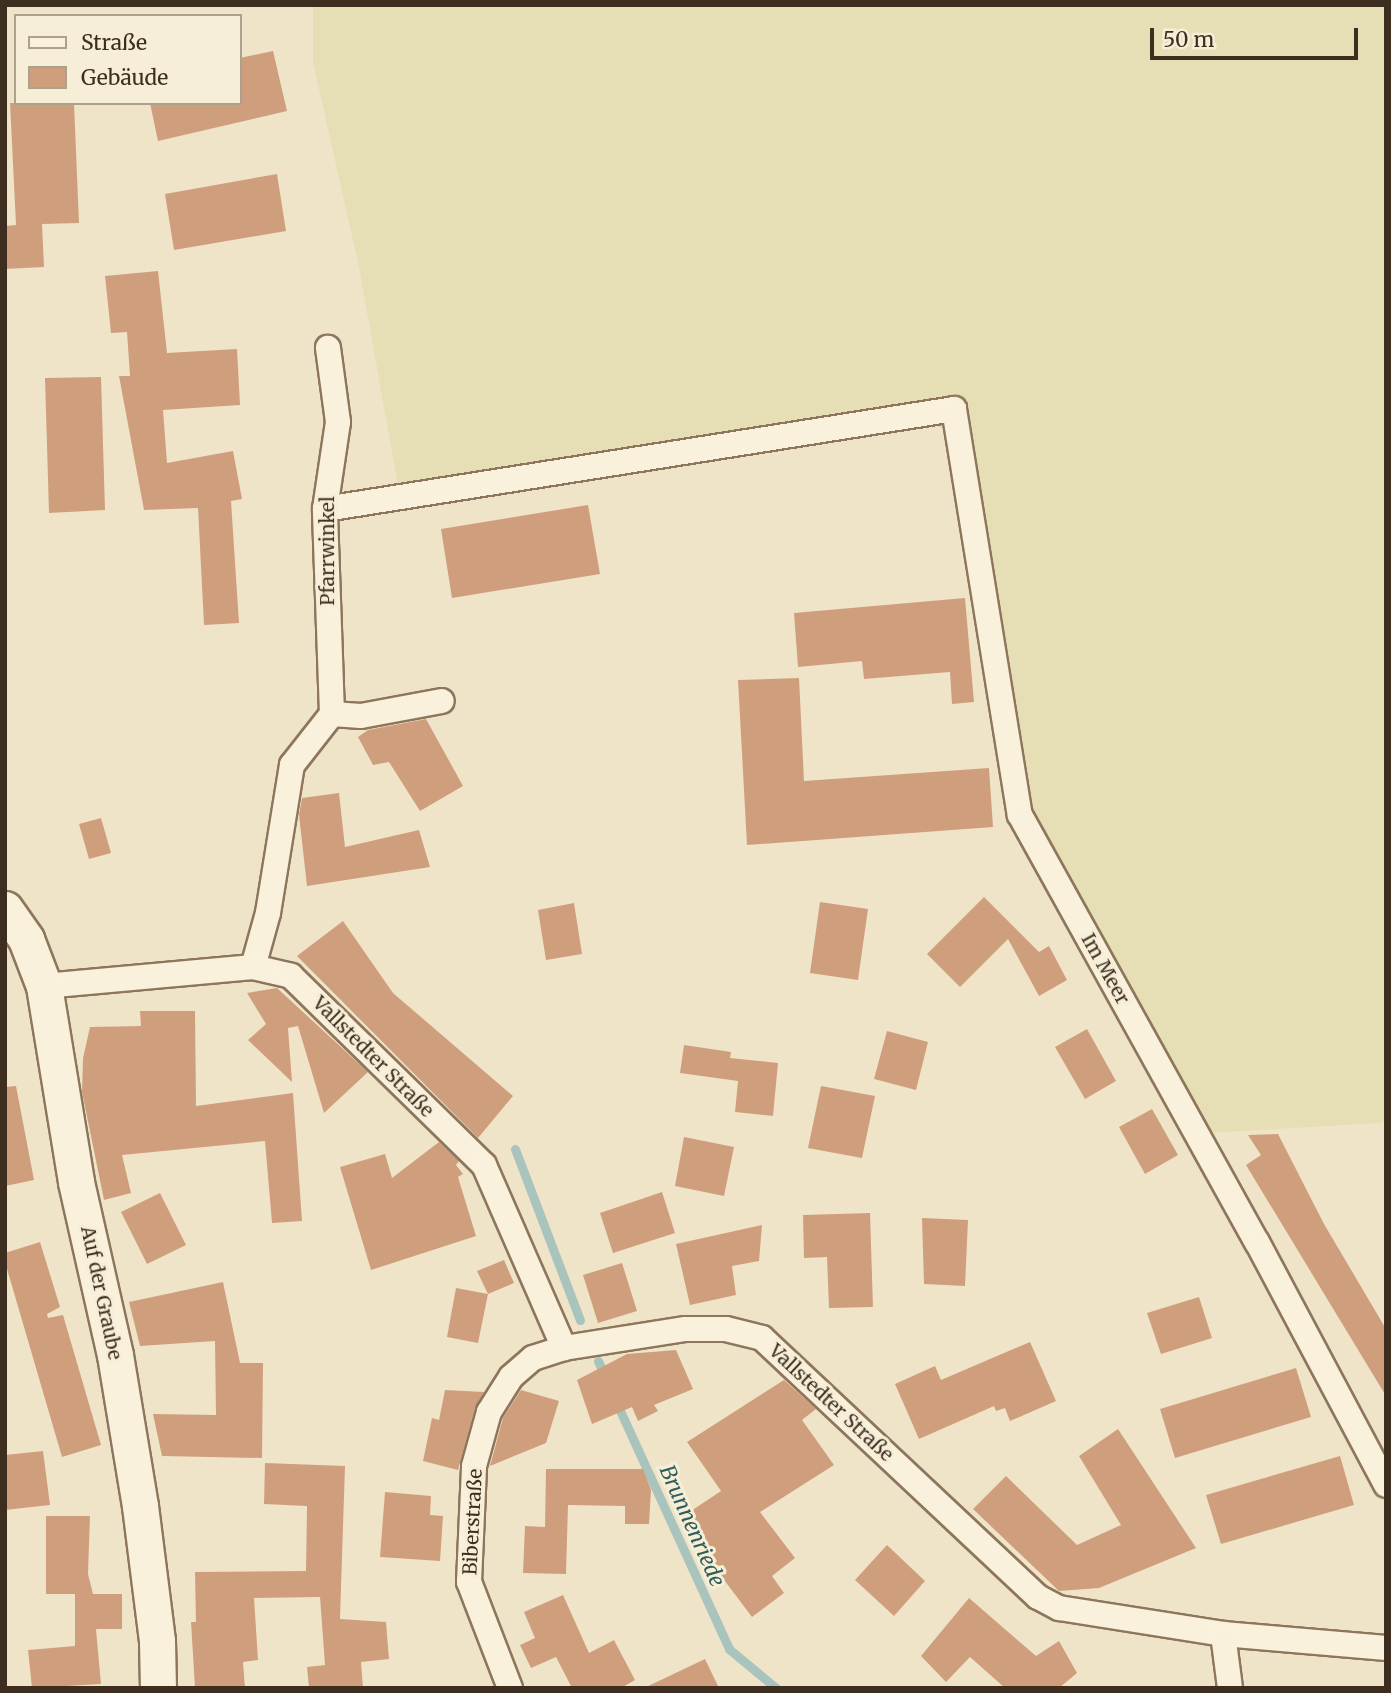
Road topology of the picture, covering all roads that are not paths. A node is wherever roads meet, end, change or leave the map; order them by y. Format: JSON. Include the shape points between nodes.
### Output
{"nodes":[{"id":1,"x":328,"y":348,"type":"dead end"},
{"id":2,"x":325,"y":509,"type":"junction"},
{"id":3,"x":442,"y":701,"type":"dead end"},
{"id":4,"x":331,"y":714,"type":"junction"},
{"id":5,"x":5,"y":909,"type":"edge"},
{"id":6,"x":253,"y":967,"type":"junction"},
{"id":7,"x":44,"y":986,"type":"junction"},
{"id":8,"x":564,"y":1348,"type":"junction"},
{"id":9,"x":1386,"y":1485,"type":"edge"},
{"id":10,"x":1223,"y":1634,"type":"junction"},
{"id":11,"x":1384,"y":1645,"type":"edge"},
{"id":12,"x":158,"y":1688,"type":"edge"},
{"id":13,"x":510,"y":1688,"type":"edge"},
{"id":14,"x":1230,"y":1688,"type":"edge"}],
"edges":[{"from":1,"to":2,"type":"street","name":"Pfarrwinkel","via":[[338,422]]},
{"from":2,"to":4,"type":"street","name":"Pfarrwinkel"},
{"from":2,"to":9,"type":"street","name":"Im Meer","via":[[954,410],[1020,815]]},
{"from":3,"to":4,"type":"street","via":[[361,716]]},
{"from":4,"to":6,"type":"street","via":[[292,765],[268,913]]},
{"from":5,"to":7,"type":"street","name":"Auf der Graube","via":[[26,939]]},
{"from":6,"to":7,"type":"street","name":"Vallstedter Straße"},
{"from":6,"to":8,"type":"street","name":"Vallstedter Straße","via":[[291,976],[484,1165]]},
{"from":7,"to":12,"type":"street","name":"Auf der Graube","via":[[76,1182],[115,1355],[140,1506],[157,1642]]},
{"from":8,"to":10,"type":"street","name":"Vallstedter Straße","via":[[686,1329],[726,1329],[761,1338],[1038,1597],[1059,1608]]},
{"from":8,"to":13,"type":"street","name":"Biberstraße","via":[[533,1357],[511,1377],[489,1412],[474,1466],[469,1582]]},
{"from":10,"to":11,"type":"street","name":"Vallstedter Straße"},
{"from":10,"to":14,"type":"street"}]}
